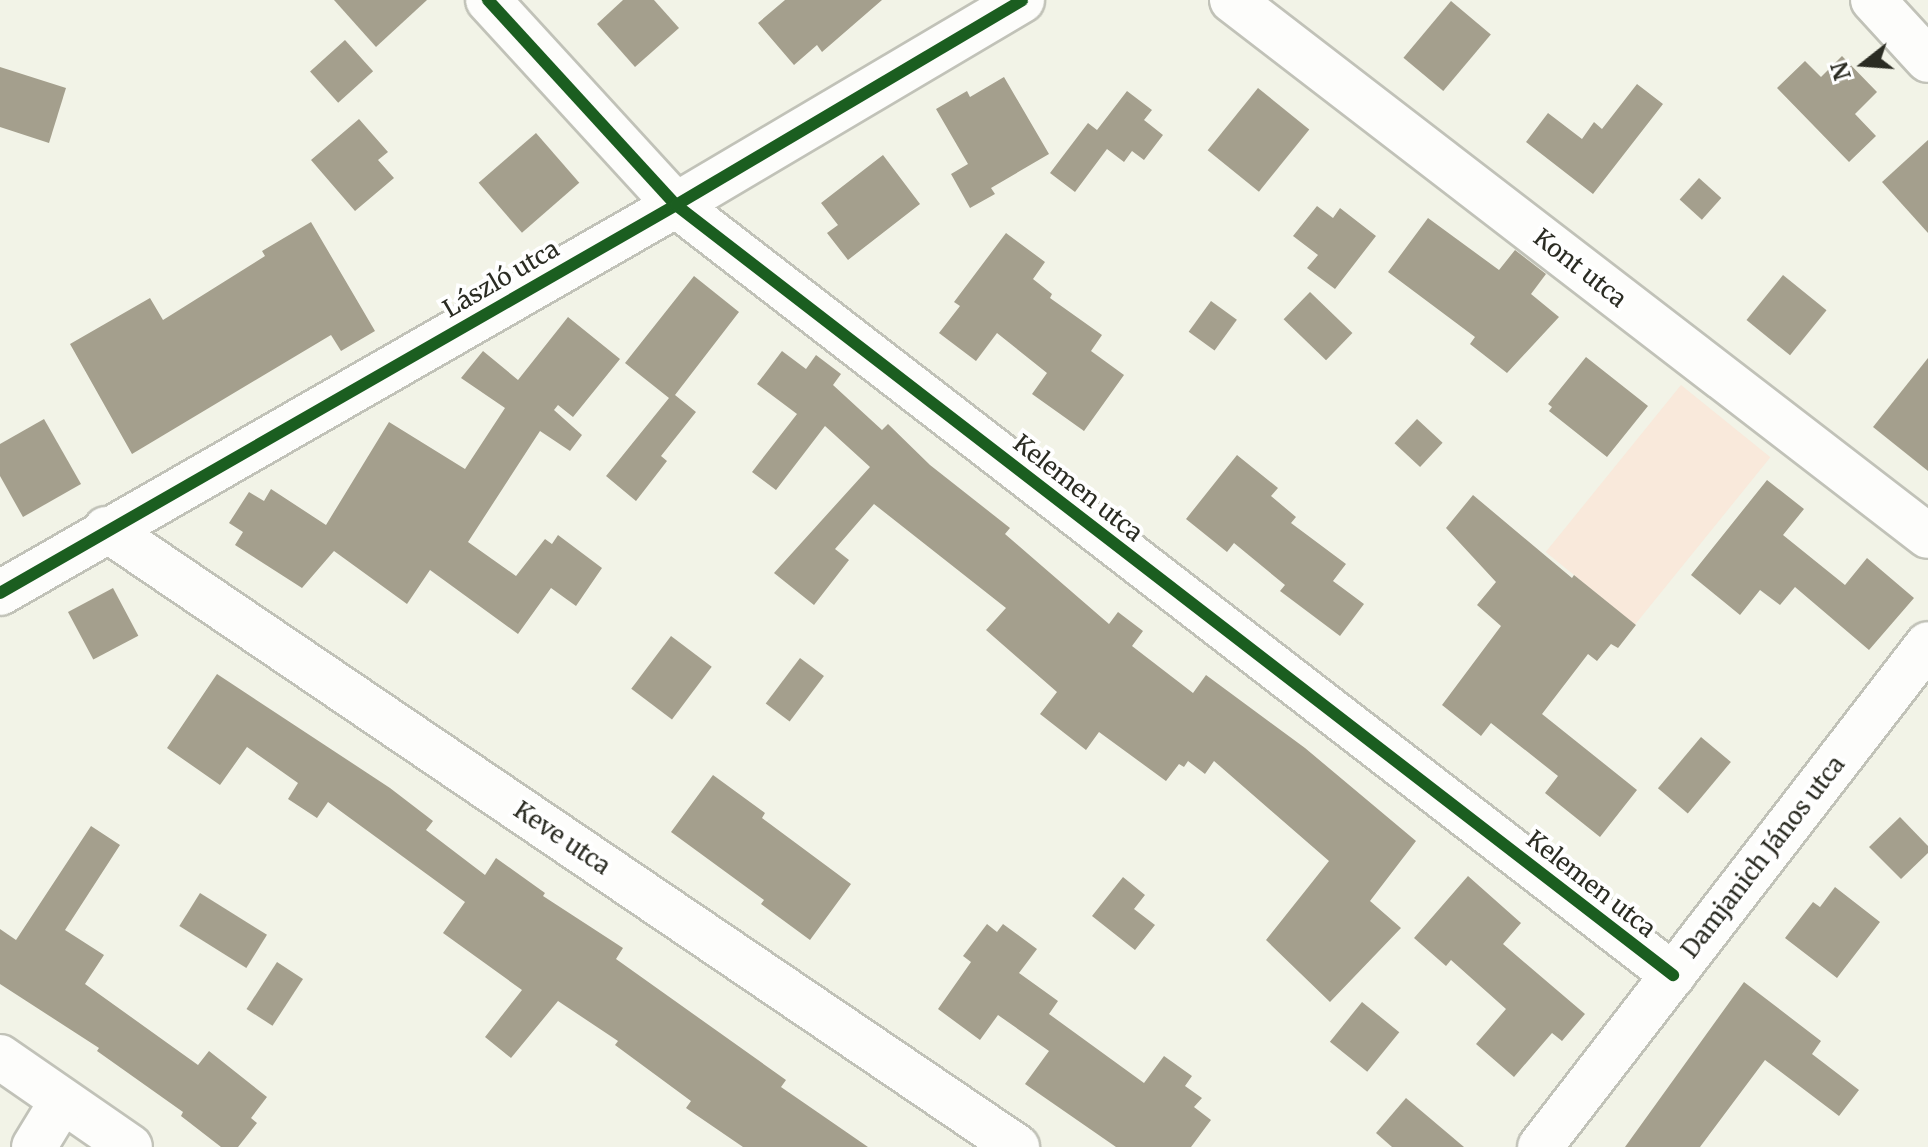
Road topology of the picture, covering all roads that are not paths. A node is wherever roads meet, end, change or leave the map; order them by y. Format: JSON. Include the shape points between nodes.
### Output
{"nodes":[{"id":1,"x":488,"y":0,"type":"edge"},
{"id":2,"x":1022,"y":0,"type":"edge"},
{"id":3,"x":1232,"y":0,"type":"edge"},
{"id":4,"x":1873,"y":0,"type":"edge"},
{"id":5,"x":1928,"y":60,"type":"edge"},
{"id":6,"x":676,"y":205,"type":"junction"},
{"id":7,"x":106,"y":529,"type":"junction"},
{"id":8,"x":1928,"y":536,"type":"edge"},
{"id":9,"x":0,"y":593,"type":"edge"},
{"id":10,"x":1928,"y":644,"type":"edge"},
{"id":11,"x":1673,"y":975,"type":"junction"},
{"id":12,"x":0,"y":1057,"type":"edge"},
{"id":13,"x":62,"y":1101,"type":"junction"},
{"id":14,"x":34,"y":1147,"type":"edge"},
{"id":15,"x":130,"y":1147,"type":"edge"},
{"id":16,"x":1017,"y":1147,"type":"edge"},
{"id":17,"x":1540,"y":1147,"type":"edge"}],
"edges":[{"from":1,"to":6,"type":"street","name":"Kelemen utca"},
{"from":2,"to":6,"type":"street","name":"László utca"},
{"from":3,"to":8,"type":"street","name":"Kont utca"},
{"from":4,"to":5,"type":"street"},
{"from":6,"to":7,"type":"street","name":"László utca"},
{"from":6,"to":11,"type":"street","name":"Kelemen utca"},
{"from":7,"to":9,"type":"street","name":"László utca"},
{"from":7,"to":16,"type":"street","name":"Keve utca"},
{"from":10,"to":11,"type":"street","name":"Damjanich János utca"},
{"from":11,"to":17,"type":"street","name":"Damjanich János utca"},
{"from":12,"to":13,"type":"street"},
{"from":13,"to":14,"type":"street"},
{"from":13,"to":15,"type":"street"}]}
